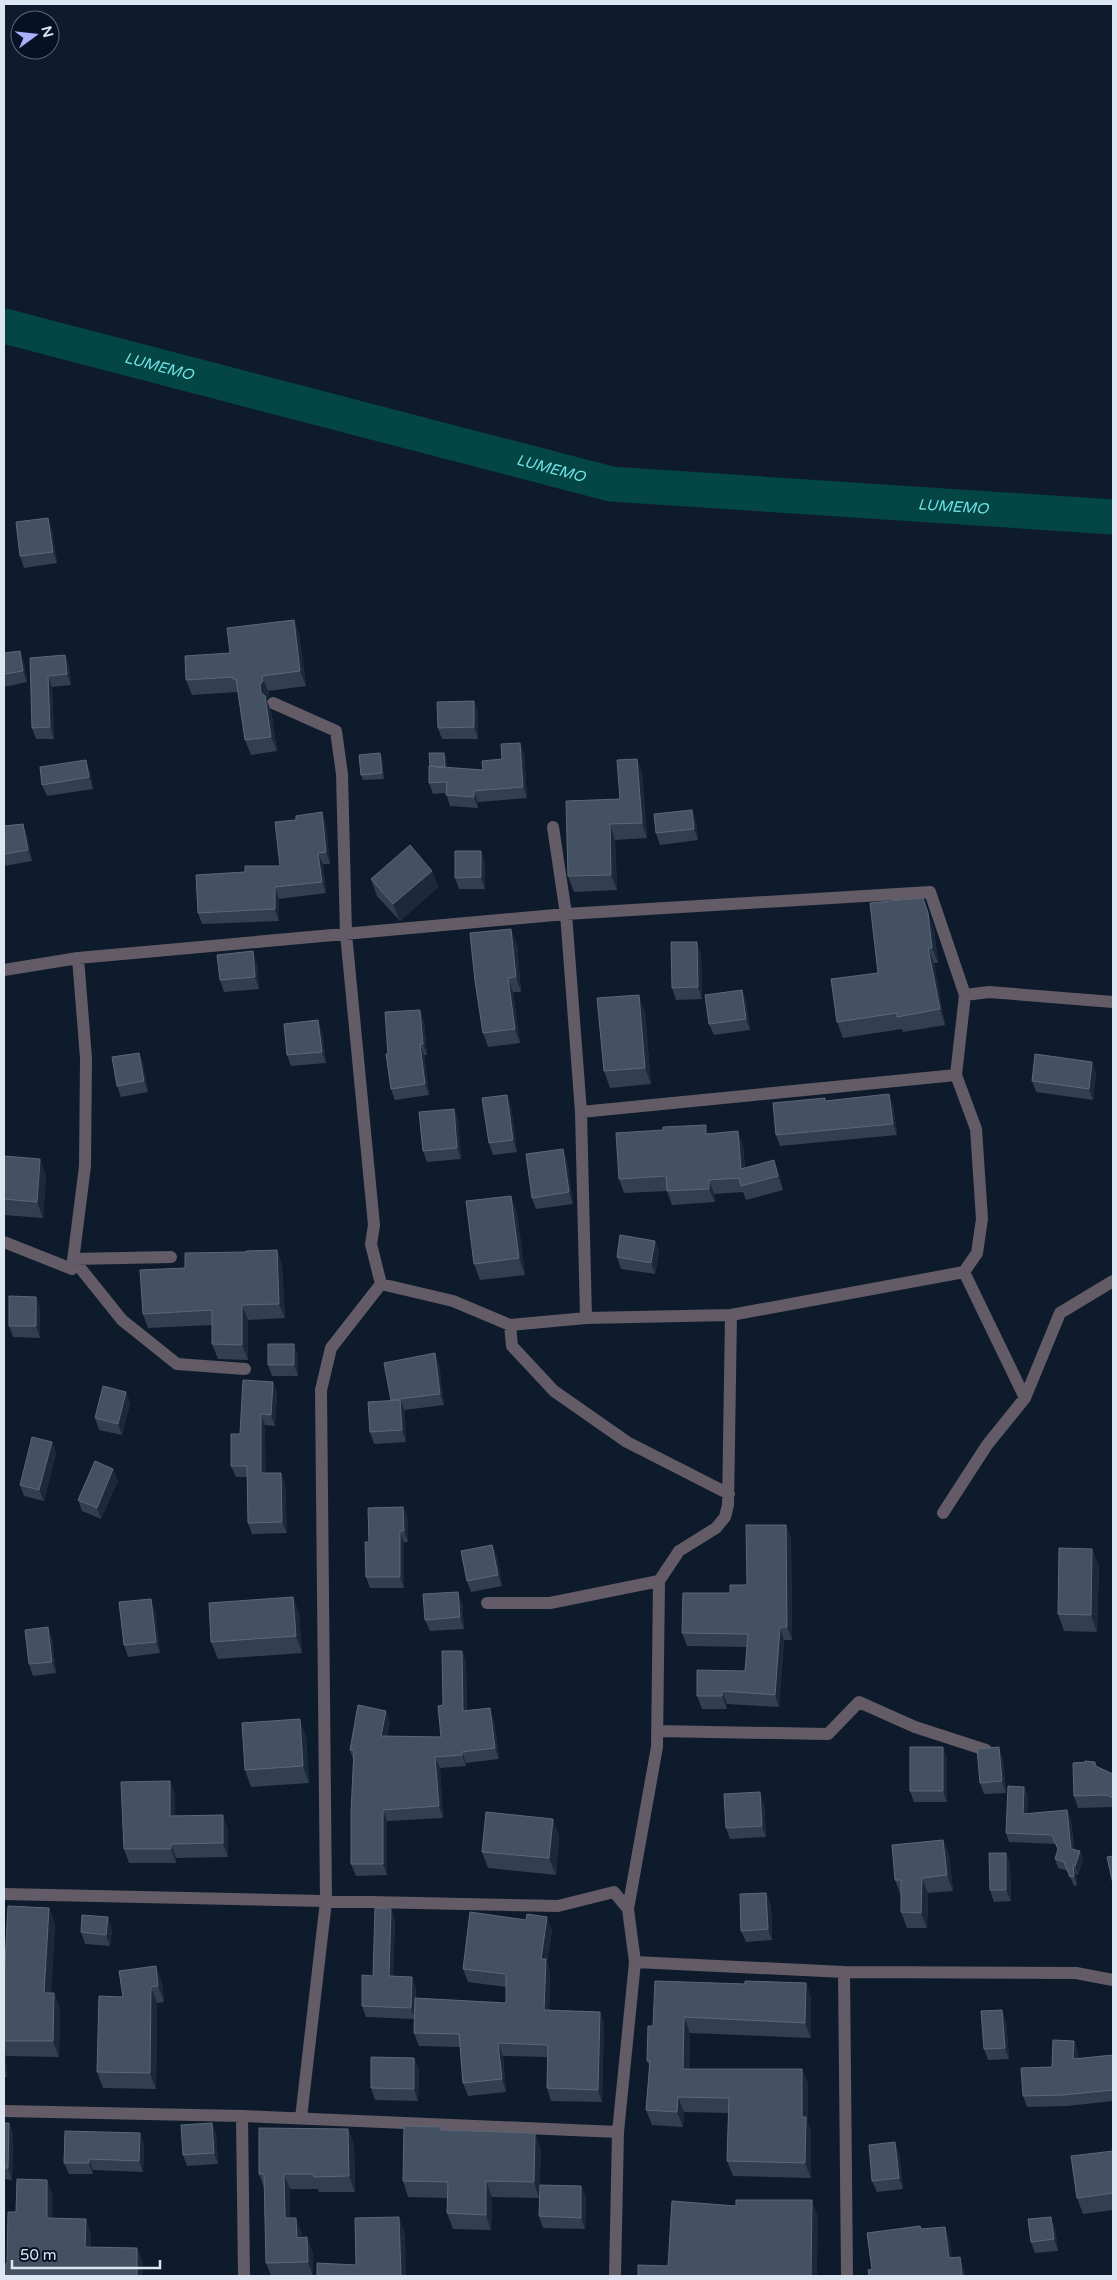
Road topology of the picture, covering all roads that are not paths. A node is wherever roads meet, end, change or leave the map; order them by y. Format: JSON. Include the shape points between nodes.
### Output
{"nodes":[{"id":1,"x":273,"y":703,"type":"dead end"},
{"id":2,"x":553,"y":827,"type":"dead end"},
{"id":3,"x":566,"y":914,"type":"junction"},
{"id":4,"x":346,"y":934,"type":"junction"},
{"id":5,"x":78,"y":958,"type":"junction"},
{"id":6,"x":4,"y":970,"type":"edge"},
{"id":7,"x":965,"y":995,"type":"junction"},
{"id":8,"x":1113,"y":1002,"type":"edge"},
{"id":9,"x":956,"y":1075,"type":"junction"},
{"id":10,"x":582,"y":1112,"type":"junction"},
{"id":11,"x":4,"y":1242,"type":"edge"},
{"id":12,"x":171,"y":1257,"type":"dead end"},
{"id":13,"x":73,"y":1259,"type":"junction"},
{"id":14,"x":964,"y":1272,"type":"junction"},
{"id":15,"x":1113,"y":1281,"type":"edge"},
{"id":16,"x":381,"y":1284,"type":"junction"},
{"id":17,"x":730,"y":1315,"type":"junction"},
{"id":18,"x":586,"y":1318,"type":"junction"},
{"id":19,"x":510,"y":1326,"type":"junction"},
{"id":20,"x":245,"y":1369,"type":"dead end"},
{"id":21,"x":1025,"y":1398,"type":"junction"},
{"id":22,"x":729,"y":1494,"type":"junction"},
{"id":23,"x":943,"y":1513,"type":"dead end"},
{"id":24,"x":659,"y":1581,"type":"junction"},
{"id":25,"x":487,"y":1603,"type":"dead end"},
{"id":26,"x":657,"y":1731,"type":"junction"},
{"id":27,"x":986,"y":1750,"type":"edge"},
{"id":28,"x":4,"y":1894,"type":"edge"},
{"id":29,"x":326,"y":1900,"type":"junction"},
{"id":30,"x":628,"y":1909,"type":"junction"},
{"id":31,"x":635,"y":1962,"type":"junction"},
{"id":32,"x":844,"y":1972,"type":"junction"},
{"id":33,"x":1113,"y":1980,"type":"edge"},
{"id":34,"x":4,"y":2111,"type":"edge"},
{"id":35,"x":242,"y":2116,"type":"junction"},
{"id":36,"x":301,"y":2118,"type":"junction"},
{"id":37,"x":618,"y":2132,"type":"junction"},
{"id":38,"x":244,"y":2276,"type":"edge"},
{"id":39,"x":615,"y":2276,"type":"edge"},
{"id":40,"x":846,"y":2276,"type":"edge"}],
"edges":[{"from":1,"to":4,"type":"street","via":[[336,731],[342,774]]},
{"from":2,"to":3,"type":"street"},
{"from":3,"to":4,"type":"street"},
{"from":3,"to":7,"type":"street","via":[[930,892]]},
{"from":3,"to":10,"type":"street"},
{"from":4,"to":5,"type":"street"},
{"from":4,"to":16,"type":"street","via":[[374,1225],[372,1244]]},
{"from":5,"to":6,"type":"street"},
{"from":5,"to":13,"type":"street","via":[[86,1058],[85,1166]]},
{"from":7,"to":8,"type":"street","via":[[989,992]]},
{"from":7,"to":9,"type":"street"},
{"from":9,"to":10,"type":"street"},
{"from":9,"to":14,"type":"street","via":[[976,1129],[982,1219],[977,1253]]},
{"from":10,"to":18,"type":"street"},
{"from":11,"to":13,"type":"street","via":[[72,1269]]},
{"from":12,"to":13,"type":"street"},
{"from":13,"to":20,"type":"street","via":[[122,1320],[177,1364]]},
{"from":14,"to":17,"type":"street"},
{"from":14,"to":21,"type":"street"},
{"from":15,"to":21,"type":"street","via":[[1060,1313]]},
{"from":16,"to":19,"type":"street","via":[[453,1301]]},
{"from":16,"to":29,"type":"street","via":[[331,1348],[322,1390]]},
{"from":17,"to":18,"type":"street"},
{"from":17,"to":22,"type":"street"},
{"from":18,"to":19,"type":"street"},
{"from":19,"to":22,"type":"street","via":[[512,1346],[554,1391],[627,1442]]},
{"from":21,"to":23,"type":"street","via":[[987,1445]]},
{"from":22,"to":24,"type":"street","via":[[725,1517],[716,1528],[680,1551]]},
{"from":24,"to":25,"type":"street","via":[[550,1603]]},
{"from":24,"to":26,"type":"street"},
{"from":26,"to":27,"type":"street","via":[[828,1734],[859,1702],[915,1727]]},
{"from":26,"to":30,"type":"street","via":[[657,1747]]},
{"from":28,"to":29,"type":"street"},
{"from":29,"to":30,"type":"street","via":[[558,1906],[614,1892]]},
{"from":29,"to":36,"type":"street"},
{"from":30,"to":31,"type":"street"},
{"from":31,"to":32,"type":"street"},
{"from":31,"to":37,"type":"street"},
{"from":32,"to":33,"type":"street","via":[[1076,1973]]},
{"from":32,"to":40,"type":"street"},
{"from":34,"to":35,"type":"street"},
{"from":35,"to":36,"type":"street"},
{"from":35,"to":38,"type":"street"},
{"from":36,"to":37,"type":"street"},
{"from":37,"to":39,"type":"street"}]}
